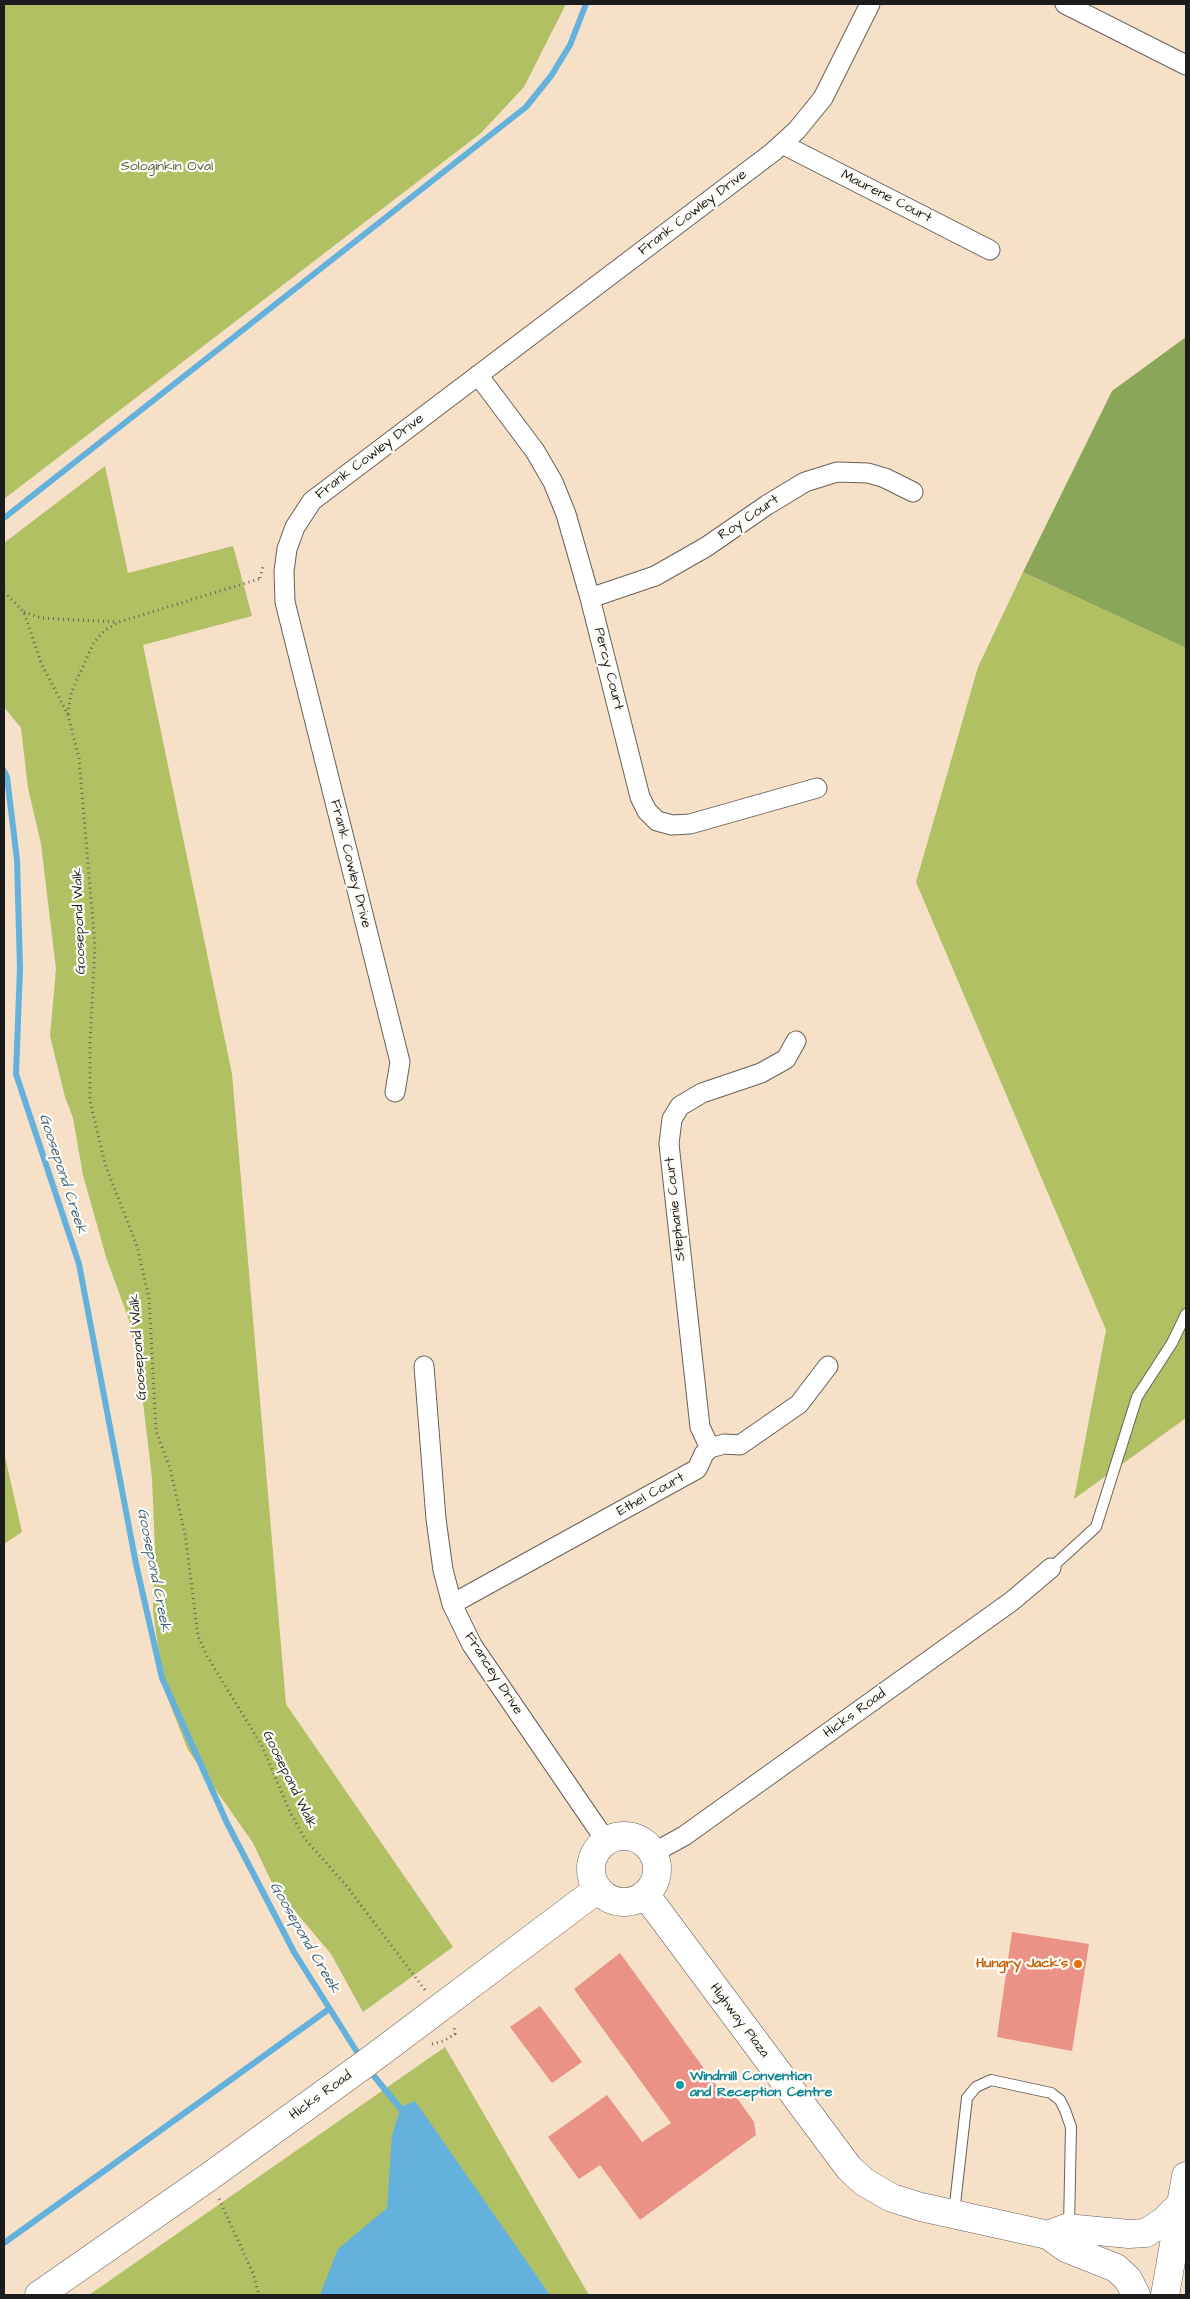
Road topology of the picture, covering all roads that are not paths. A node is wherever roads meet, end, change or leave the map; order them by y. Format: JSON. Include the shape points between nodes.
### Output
{"nodes":[{"id":1,"x":870,"y":4,"type":"edge"},
{"id":2,"x":1064,"y":4,"type":"edge"},
{"id":3,"x":1186,"y":65,"type":"edge"},
{"id":4,"x":782,"y":144,"type":"junction"},
{"id":5,"x":990,"y":250,"type":"dead end"},
{"id":6,"x":478,"y":374,"type":"junction"},
{"id":7,"x":913,"y":492,"type":"dead end"},
{"id":8,"x":590,"y":598,"type":"junction"},
{"id":9,"x":817,"y":788,"type":"dead end"},
{"id":10,"x":796,"y":1042,"type":"dead end"},
{"id":11,"x":395,"y":1092,"type":"dead end"},
{"id":12,"x":1186,"y":1314,"type":"edge"},
{"id":13,"x":424,"y":1366,"type":"dead end"},
{"id":14,"x":828,"y":1366,"type":"dead end"},
{"id":15,"x":710,"y":1448,"type":"junction"},
{"id":16,"x":1051,"y":1568,"type":"joint"},
{"id":17,"x":452,"y":1604,"type":"junction"},
{"id":18,"x":606,"y":1841,"type":"junction"},
{"id":19,"x":654,"y":1853,"type":"junction"},
{"id":20,"x":598,"y":1889,"type":"junction"},
{"id":21,"x":645,"y":1894,"type":"junction"},
{"id":22,"x":1186,"y":2176,"type":"edge"},
{"id":23,"x":1180,"y":2205,"type":"junction"},
{"id":24,"x":954,"y":2214,"type":"junction"},
{"id":25,"x":1059,"y":2232,"type":"junction"},
{"id":26,"x":39,"y":2295,"type":"edge"},
{"id":27,"x":1136,"y":2295,"type":"edge"},
{"id":28,"x":1165,"y":2295,"type":"edge"}],
"edges":[{"from":1,"to":4,"type":"street","name":"Frank Cowley Drive","via":[[823,98]]},
{"from":2,"to":3,"type":"street"},
{"from":4,"to":5,"type":"street","name":"Maurene Court"},
{"from":4,"to":6,"type":"street","name":"Frank Cowley Drive"},
{"from":6,"to":8,"type":"street","name":"Percy Court","via":[[535,451],[553,482],[566,514]]},
{"from":6,"to":11,"type":"street","name":"Frank Cowley Drive","via":[[312,501],[295,527],[284,571],[285,602],[292,634],[400,1062]]},
{"from":7,"to":8,"type":"street","name":"Roy Court","via":[[868,473],[837,472],[821,477],[797,487],[706,547],[655,576]]},
{"from":8,"to":9,"type":"street","name":"Percy Court","via":[[640,797],[654,829],[690,824]]},
{"from":10,"to":15,"type":"street","name":"Stephanie Court","via":[[786,1059],[761,1072],[702,1093],[680,1106],[672,1119],[669,1144],[700,1427]]},
{"from":12,"to":16,"type":"lane","via":[[1172,1344],[1137,1397],[1096,1527]]},
{"from":13,"to":17,"type":"street","name":"Francey Drive","via":[[436,1519],[443,1570]]},
{"from":14,"to":15,"type":"street","via":[[799,1404],[740,1445],[724,1444]]},
{"from":15,"to":17,"type":"street","name":"Ethel Court","via":[[697,1469]]},
{"from":16,"to":19,"type":"street","name":"Hicks Road","via":[[1012,1601],[700,1825]]},
{"from":17,"to":18,"type":"street","name":"Francey Drive","via":[[472,1645]]},
{"from":18,"to":19,"type":"main road","via":[[625,1836],[637,1838]]},
{"from":18,"to":20,"type":"main road","via":[[595,1853],[592,1864]]},
{"from":19,"to":21,"type":"main road","via":[[657,1872],[653,1886]]},
{"from":20,"to":21,"type":"main road","via":[[609,1898],[626,1902]]},
{"from":20,"to":26,"type":"main road","name":"Hicks Road","via":[[206,2180]]},
{"from":21,"to":24,"type":"main road","name":"Highway Plaza","via":[[849,2168],[864,2182],[892,2198]]},
{"from":22,"to":23,"type":"main road"},
{"from":23,"to":25,"type":"main road","name":"Highway Plaza","via":[[1146,2233]]},
{"from":23,"to":28,"type":"main road"},
{"from":24,"to":25,"type":"main road","name":"Highway Plaza"},
{"from":24,"to":25,"type":"lane","via":[[968,2098],[976,2087],[991,2080],[1050,2093],[1060,2100],[1065,2110],[1071,2127]]},
{"from":25,"to":27,"type":"main road","name":"Highway Plaza","via":[[1066,2248],[1116,2268],[1128,2279]]}]}
